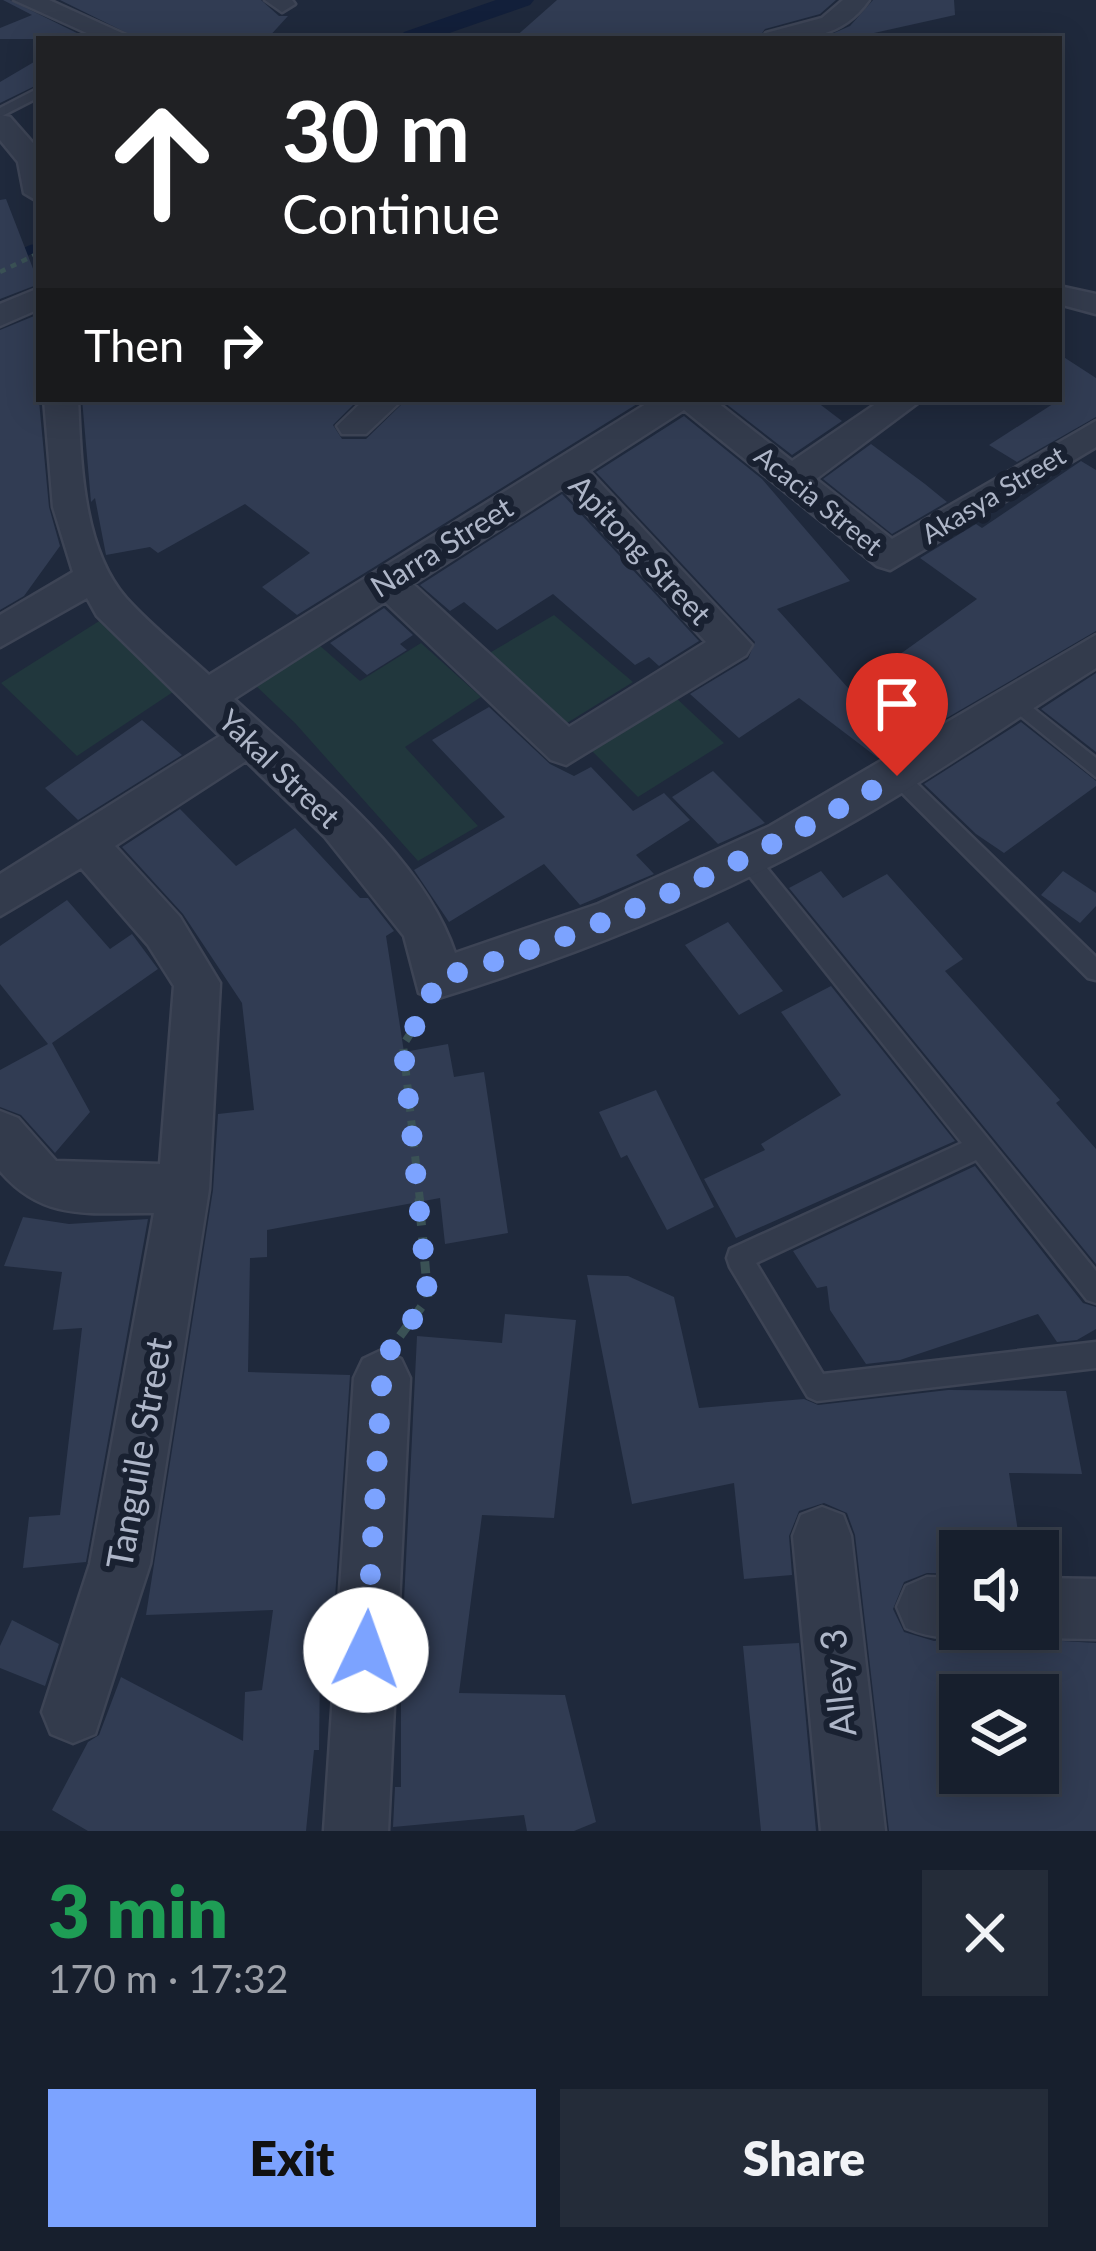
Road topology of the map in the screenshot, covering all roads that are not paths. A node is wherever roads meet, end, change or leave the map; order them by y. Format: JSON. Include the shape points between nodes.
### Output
{"nodes":[{"id":1,"x":27,"y":0,"type":"edge"},
{"id":2,"x":856,"y":0,"type":"edge"},
{"id":3,"x":97,"y":4,"type":"dead end"},
{"id":4,"x":60,"y":14,"type":"junction"},
{"id":5,"x":115,"y":36,"type":"edge"},
{"id":6,"x":790,"y":36,"type":"edge"},
{"id":7,"x":36,"y":94,"type":"edge"},
{"id":8,"x":0,"y":113,"type":"edge"},
{"id":9,"x":0,"y":123,"type":"edge"},
{"id":10,"x":36,"y":179,"type":"edge"},
{"id":11,"x":1062,"y":297,"type":"edge"},
{"id":12,"x":36,"y":298,"type":"edge"},
{"id":13,"x":1096,"y":304,"type":"edge"},
{"id":14,"x":0,"y":316,"type":"edge"},
{"id":15,"x":61,"y":402,"type":"edge"},
{"id":16,"x":382,"y":402,"type":"edge"},
{"id":17,"x":672,"y":402,"type":"edge"},
{"id":18,"x":695,"y":402,"type":"edge"},
{"id":19,"x":902,"y":402,"type":"edge"},
{"id":20,"x":354,"y":425,"type":"dead end"},
{"id":21,"x":1096,"y":432,"type":"edge"},
{"id":22,"x":565,"y":468,"type":"junction"},
{"id":23,"x":793,"y":478,"type":"junction"},
{"id":24,"x":890,"y":557,"type":"joint"},
{"id":25,"x":92,"y":578,"type":"junction"},
{"id":26,"x":385,"y":580,"type":"junction"},
{"id":27,"x":0,"y":633,"type":"edge"},
{"id":28,"x":1096,"y":649,"type":"edge"},
{"id":29,"x":206,"y":697,"type":"junction"},
{"id":30,"x":1014,"y":700,"type":"junction"},
{"id":31,"x":249,"y":738,"type":"junction"},
{"id":32,"x":1096,"y":769,"type":"edge"},
{"id":33,"x":897,"y":776,"type":"junction"},
{"id":34,"x":85,"y":843,"type":"junction"},
{"id":35,"x":746,"y":857,"type":"junction"},
{"id":36,"x":0,"y":897,"type":"edge"},
{"id":37,"x":1096,"y":971,"type":"edge"},
{"id":38,"x":0,"y":1134,"type":"edge"},
{"id":39,"x":979,"y":1148,"type":"junction"},
{"id":40,"x":184,"y":1189,"type":"junction"},
{"id":41,"x":1096,"y":1292,"type":"edge"},
{"id":42,"x":1096,"y":1355,"type":"edge"},
{"id":43,"x":382,"y":1378,"type":"road end"},
{"id":44,"x":822,"y":1536,"type":"dead end"},
{"id":45,"x":1059,"y":1608,"type":"edge"},
{"id":46,"x":1096,"y":1609,"type":"edge"},
{"id":47,"x":74,"y":1712,"type":"dead end"},
{"id":48,"x":356,"y":1831,"type":"edge"},
{"id":49,"x":853,"y":1831,"type":"edge"}],
"edges":[{"from":1,"to":4,"type":"street"},
{"from":2,"to":6,"type":"street","via":[[845,15]]},
{"from":3,"to":4,"type":"street"},
{"from":4,"to":5,"type":"street"},
{"from":7,"to":8,"type":"lane"},
{"from":9,"to":10,"type":"street","via":[[32,160]]},
{"from":11,"to":13,"type":"street"},
{"from":12,"to":14,"type":"street"},
{"from":15,"to":25,"type":"street","via":[[68,506]]},
{"from":16,"to":20,"type":"street"},
{"from":17,"to":22,"type":"street","name":"Narra Street"},
{"from":18,"to":23,"type":"street","name":"Acacia Street"},
{"from":19,"to":23,"type":"street"},
{"from":21,"to":24,"type":"street","name":"Akasya Street"},
{"from":22,"to":26,"type":"street","name":"Narra Street"},
{"from":22,"to":26,"type":"street","name":"Apitong Street","via":[[732,645],[566,749]]},
{"from":23,"to":24,"type":"street","name":"Acacia Street"},
{"from":25,"to":27,"type":"street"},
{"from":25,"to":29,"type":"street","name":"Yakal Street"},
{"from":26,"to":29,"type":"street","name":"Narra Street"},
{"from":28,"to":30,"type":"street"},
{"from":29,"to":31,"type":"street","name":"Yakal Street"},
{"from":30,"to":32,"type":"lane"},
{"from":30,"to":33,"type":"street"},
{"from":31,"to":34,"type":"street"},
{"from":31,"to":35,"type":"street","name":"Yakal Street","via":[[340,825],[413,912],[431,942],[435,979],[589,929]]},
{"from":33,"to":35,"type":"street"},
{"from":33,"to":37,"type":"lane"},
{"from":34,"to":36,"type":"street"},
{"from":34,"to":40,"type":"street","name":"Tanguile Street","via":[[164,931],[197,983]]},
{"from":35,"to":39,"type":"lane"},
{"from":38,"to":40,"type":"street","via":[[40,1180],[62,1187]]},
{"from":39,"to":41,"type":"lane"},
{"from":39,"to":42,"type":"lane","via":[[739,1258],[817,1388]]},
{"from":40,"to":47,"type":"street","name":"Tanguile Street","via":[[120,1564]]},
{"from":43,"to":48,"type":"street"},
{"from":44,"to":49,"type":"street","name":"Alley 3"},
{"from":45,"to":46,"type":"street"}]}
